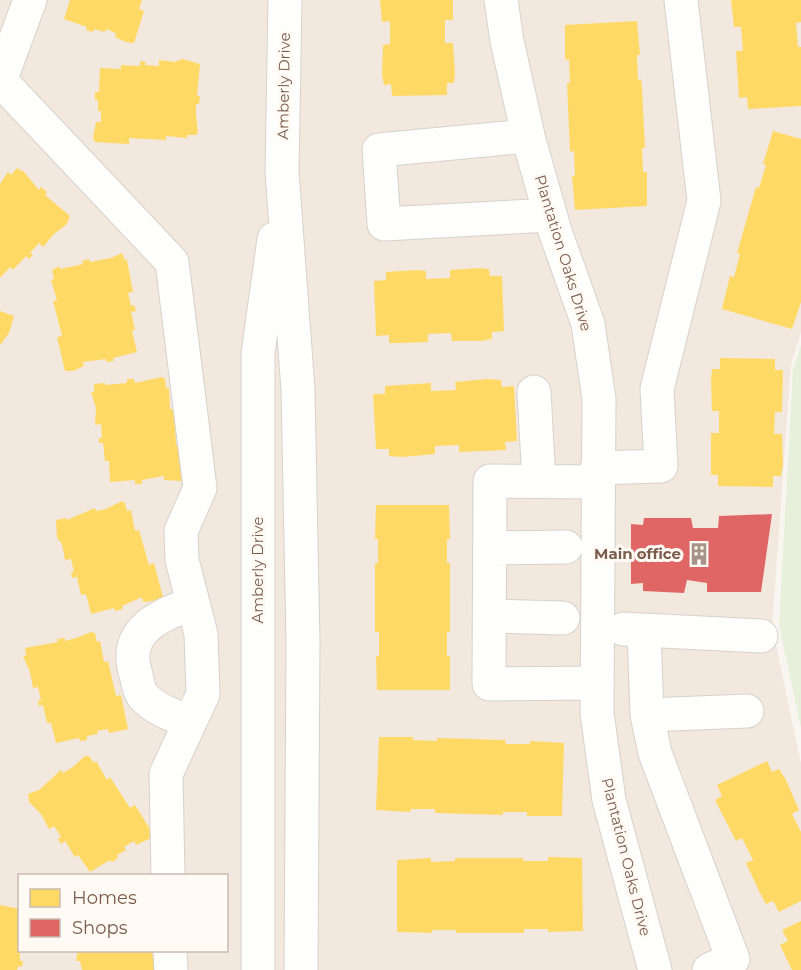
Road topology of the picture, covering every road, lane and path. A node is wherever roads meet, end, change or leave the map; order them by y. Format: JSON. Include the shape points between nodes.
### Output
{"nodes":[{"id":1,"x":30,"y":0,"type":"edge"},
{"id":2,"x":285,"y":0,"type":"edge"},
{"id":3,"x":501,"y":0,"type":"edge"},
{"id":4,"x":681,"y":0,"type":"edge"},
{"id":5,"x":0,"y":80,"type":"edge"},
{"id":6,"x":528,"y":136,"type":"junction"},
{"id":7,"x":282,"y":172,"type":"junction"},
{"id":8,"x":550,"y":215,"type":"junction"},
{"id":9,"x":534,"y":392,"type":"dead end"},
{"id":10,"x":597,"y":475,"type":"junction"},
{"id":11,"x":539,"y":481,"type":"junction"},
{"id":12,"x":566,"y":547,"type":"dead end"},
{"id":13,"x":490,"y":548,"type":"junction"},
{"id":14,"x":192,"y":604,"type":"junction"},
{"id":15,"x":490,"y":616,"type":"junction"},
{"id":16,"x":562,"y":618,"type":"dead end"},
{"id":17,"x":597,"y":628,"type":"junction"},
{"id":18,"x":644,"y":630,"type":"junction"},
{"id":19,"x":761,"y":636,"type":"dead end"},
{"id":20,"x":597,"y":683,"type":"junction"},
{"id":21,"x":747,"y":711,"type":"dead end"},
{"id":22,"x":647,"y":715,"type":"junction"},
{"id":23,"x":189,"y":722,"type":"junction"},
{"id":24,"x":168,"y":874,"type":"edge"},
{"id":25,"x":170,"y":952,"type":"edge"},
{"id":26,"x":171,"y":970,"type":"edge"},
{"id":27,"x":258,"y":970,"type":"edge"},
{"id":28,"x":300,"y":970,"type":"edge"},
{"id":29,"x":655,"y":970,"type":"edge"},
{"id":30,"x":709,"y":970,"type":"edge"}],
"edges":[{"from":1,"to":5,"type":"street"},
{"from":2,"to":7,"type":"street","name":"Amberly Drive"},
{"from":3,"to":6,"type":"street","name":"Plantation Oaks Drive"},
{"from":4,"to":10,"type":"street","via":[[704,201],[657,389],[661,466]]},
{"from":5,"to":14,"type":"street","via":[[172,262],[200,489],[181,531],[182,560]]},
{"from":6,"to":8,"type":"street","name":"Plantation Oaks Drive"},
{"from":6,"to":8,"type":"street","via":[[379,150],[384,224]]},
{"from":7,"to":27,"type":"street","name":"Amberly Drive","via":[[258,353]]},
{"from":7,"to":28,"type":"street","name":"Amberly Drive","via":[[298,390],[303,642]]},
{"from":8,"to":10,"type":"street","name":"Plantation Oaks Drive","via":[[588,324],[599,399]]},
{"from":9,"to":11,"type":"street"},
{"from":10,"to":11,"type":"street"},
{"from":10,"to":17,"type":"street","name":"Plantation Oaks Drive"},
{"from":11,"to":13,"type":"street","via":[[490,481]]},
{"from":12,"to":13,"type":"street"},
{"from":13,"to":15,"type":"street"},
{"from":14,"to":23,"type":"street","via":[[201,634],[203,694]]},
{"from":14,"to":23,"type":"street","via":[[164,614],[143,629],[136,641],[133,667],[142,696]]},
{"from":15,"to":16,"type":"street"},
{"from":15,"to":20,"type":"street","via":[[489,684]]},
{"from":17,"to":18,"type":"street"},
{"from":17,"to":20,"type":"street","name":"Plantation Oaks Drive"},
{"from":18,"to":19,"type":"street"},
{"from":18,"to":22,"type":"street"},
{"from":20,"to":29,"type":"street","name":"Plantation Oaks Drive","via":[[597,713],[609,800]]},
{"from":21,"to":22,"type":"street"},
{"from":22,"to":30,"type":"street","via":[[655,753],[733,959]]},
{"from":23,"to":24,"type":"street","via":[[166,774]]},
{"from":25,"to":26,"type":"street"}]}
